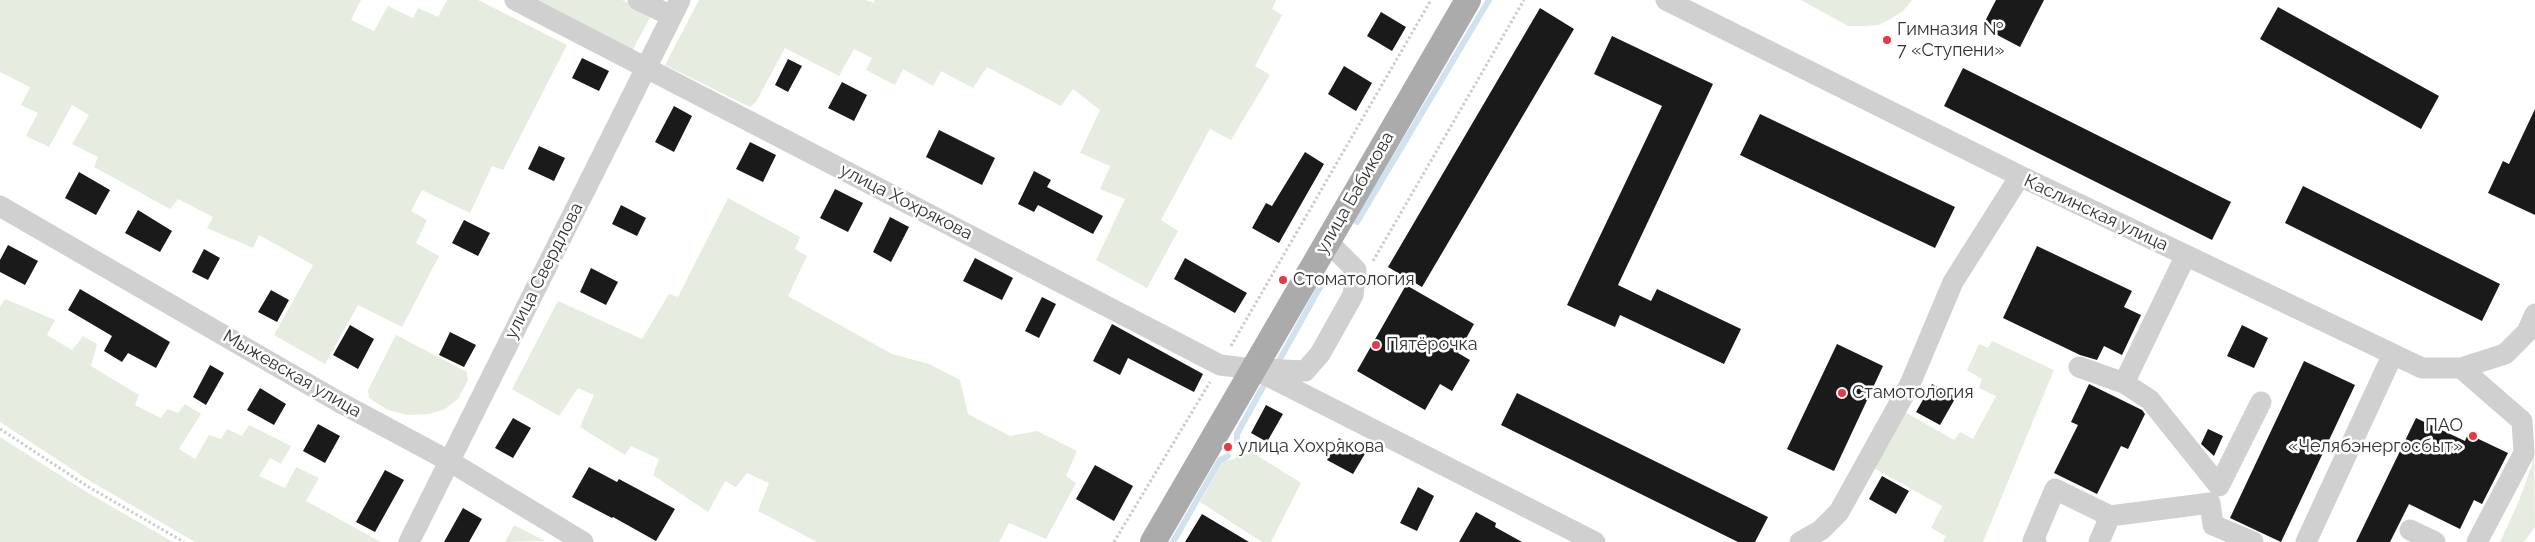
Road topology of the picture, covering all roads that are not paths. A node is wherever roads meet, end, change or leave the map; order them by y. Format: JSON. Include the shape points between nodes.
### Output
{"nodes":[{"id":1,"x":515,"y":0,"type":"edge"},
{"id":2,"x":638,"y":0,"type":"edge"},
{"id":3,"x":1468,"y":0,"type":"edge"},
{"id":4,"x":1666,"y":0,"type":"edge"},
{"id":5,"x":676,"y":8,"type":"edge"},
{"id":6,"x":645,"y":67,"type":"junction"},
{"id":7,"x":2020,"y":176,"type":"junction"},
{"id":8,"x":0,"y":206,"type":"edge"},
{"id":9,"x":1327,"y":241,"type":"junction"},
{"id":10,"x":2186,"y":255,"type":"junction"},
{"id":11,"x":2535,"y":314,"type":"edge"},
{"id":12,"x":2393,"y":354,"type":"junction"},
{"id":13,"x":2079,"y":367,"type":"dead end"},
{"id":14,"x":2461,"y":368,"type":"junction"},
{"id":15,"x":1254,"y":369,"type":"junction"},
{"id":16,"x":2124,"y":383,"type":"junction"},
{"id":17,"x":2261,"y":402,"type":"dead end"},
{"id":18,"x":449,"y":461,"type":"junction"},
{"id":19,"x":2215,"y":495,"type":"junction"},
{"id":20,"x":2110,"y":516,"type":"junction"},
{"id":21,"x":2410,"y":530,"type":"dead end"},
{"id":22,"x":409,"y":542,"type":"edge"},
{"id":23,"x":583,"y":542,"type":"edge"},
{"id":24,"x":1153,"y":542,"type":"edge"},
{"id":25,"x":1596,"y":542,"type":"edge"},
{"id":26,"x":1800,"y":542,"type":"edge"},
{"id":27,"x":2036,"y":542,"type":"edge"},
{"id":28,"x":2099,"y":542,"type":"edge"},
{"id":29,"x":2253,"y":542,"type":"edge"},
{"id":30,"x":2306,"y":542,"type":"edge"},
{"id":31,"x":2435,"y":542,"type":"edge"},
{"id":32,"x":2477,"y":542,"type":"edge"}],
"edges":[{"from":1,"to":6,"type":"street","name":"улица Хохрякова"},
{"from":2,"to":5,"type":"street"},
{"from":3,"to":9,"type":"main road","name":"улица Бабикова"},
{"from":4,"to":7,"type":"street","name":"Каслинская улица"},
{"from":5,"to":6,"type":"street","name":"улица Свердлова"},
{"from":6,"to":15,"type":"street","name":"улица Хохрякова","via":[[1220,365]]},
{"from":6,"to":18,"type":"street","name":"улица Свердлова"},
{"from":7,"to":10,"type":"street","name":"Каслинская улица"},
{"from":7,"to":26,"type":"street","via":[[1953,282],[1910,384],[1839,512],[1821,530]]},
{"from":8,"to":18,"type":"street","name":"Мыжевская улица","via":[[339,402]]},
{"from":9,"to":15,"type":"main road","name":"улица Бабикова"},
{"from":9,"to":15,"type":"street","via":[[1356,270],[1353,295],[1320,354],[1305,371]]},
{"from":10,"to":12,"type":"street","name":"Каслинская улица"},
{"from":10,"to":16,"type":"street"},
{"from":11,"to":14,"type":"street","name":"Каслинская улица","via":[[2527,332],[2505,354]]},
{"from":12,"to":14,"type":"street","name":"Каслинская улица","via":[[2422,368]]},
{"from":12,"to":30,"type":"street"},
{"from":13,"to":16,"type":"street"},
{"from":14,"to":32,"type":"street","via":[[2522,421],[2524,452]]},
{"from":15,"to":24,"type":"main road","name":"улица Бабикова"},
{"from":15,"to":25,"type":"street","name":"улица Хохрякова"},
{"from":16,"to":19,"type":"street","via":[[2150,400]]},
{"from":17,"to":19,"type":"street"},
{"from":18,"to":22,"type":"street","name":"улица Свердлова"},
{"from":18,"to":23,"type":"street","name":"Мыжевская улица"},
{"from":19,"to":20,"type":"street"},
{"from":19,"to":29,"type":"street","via":[[2213,525]]},
{"from":20,"to":27,"type":"street","via":[[2055,490]]},
{"from":20,"to":28,"type":"street"},
{"from":21,"to":31,"type":"street"}]}
